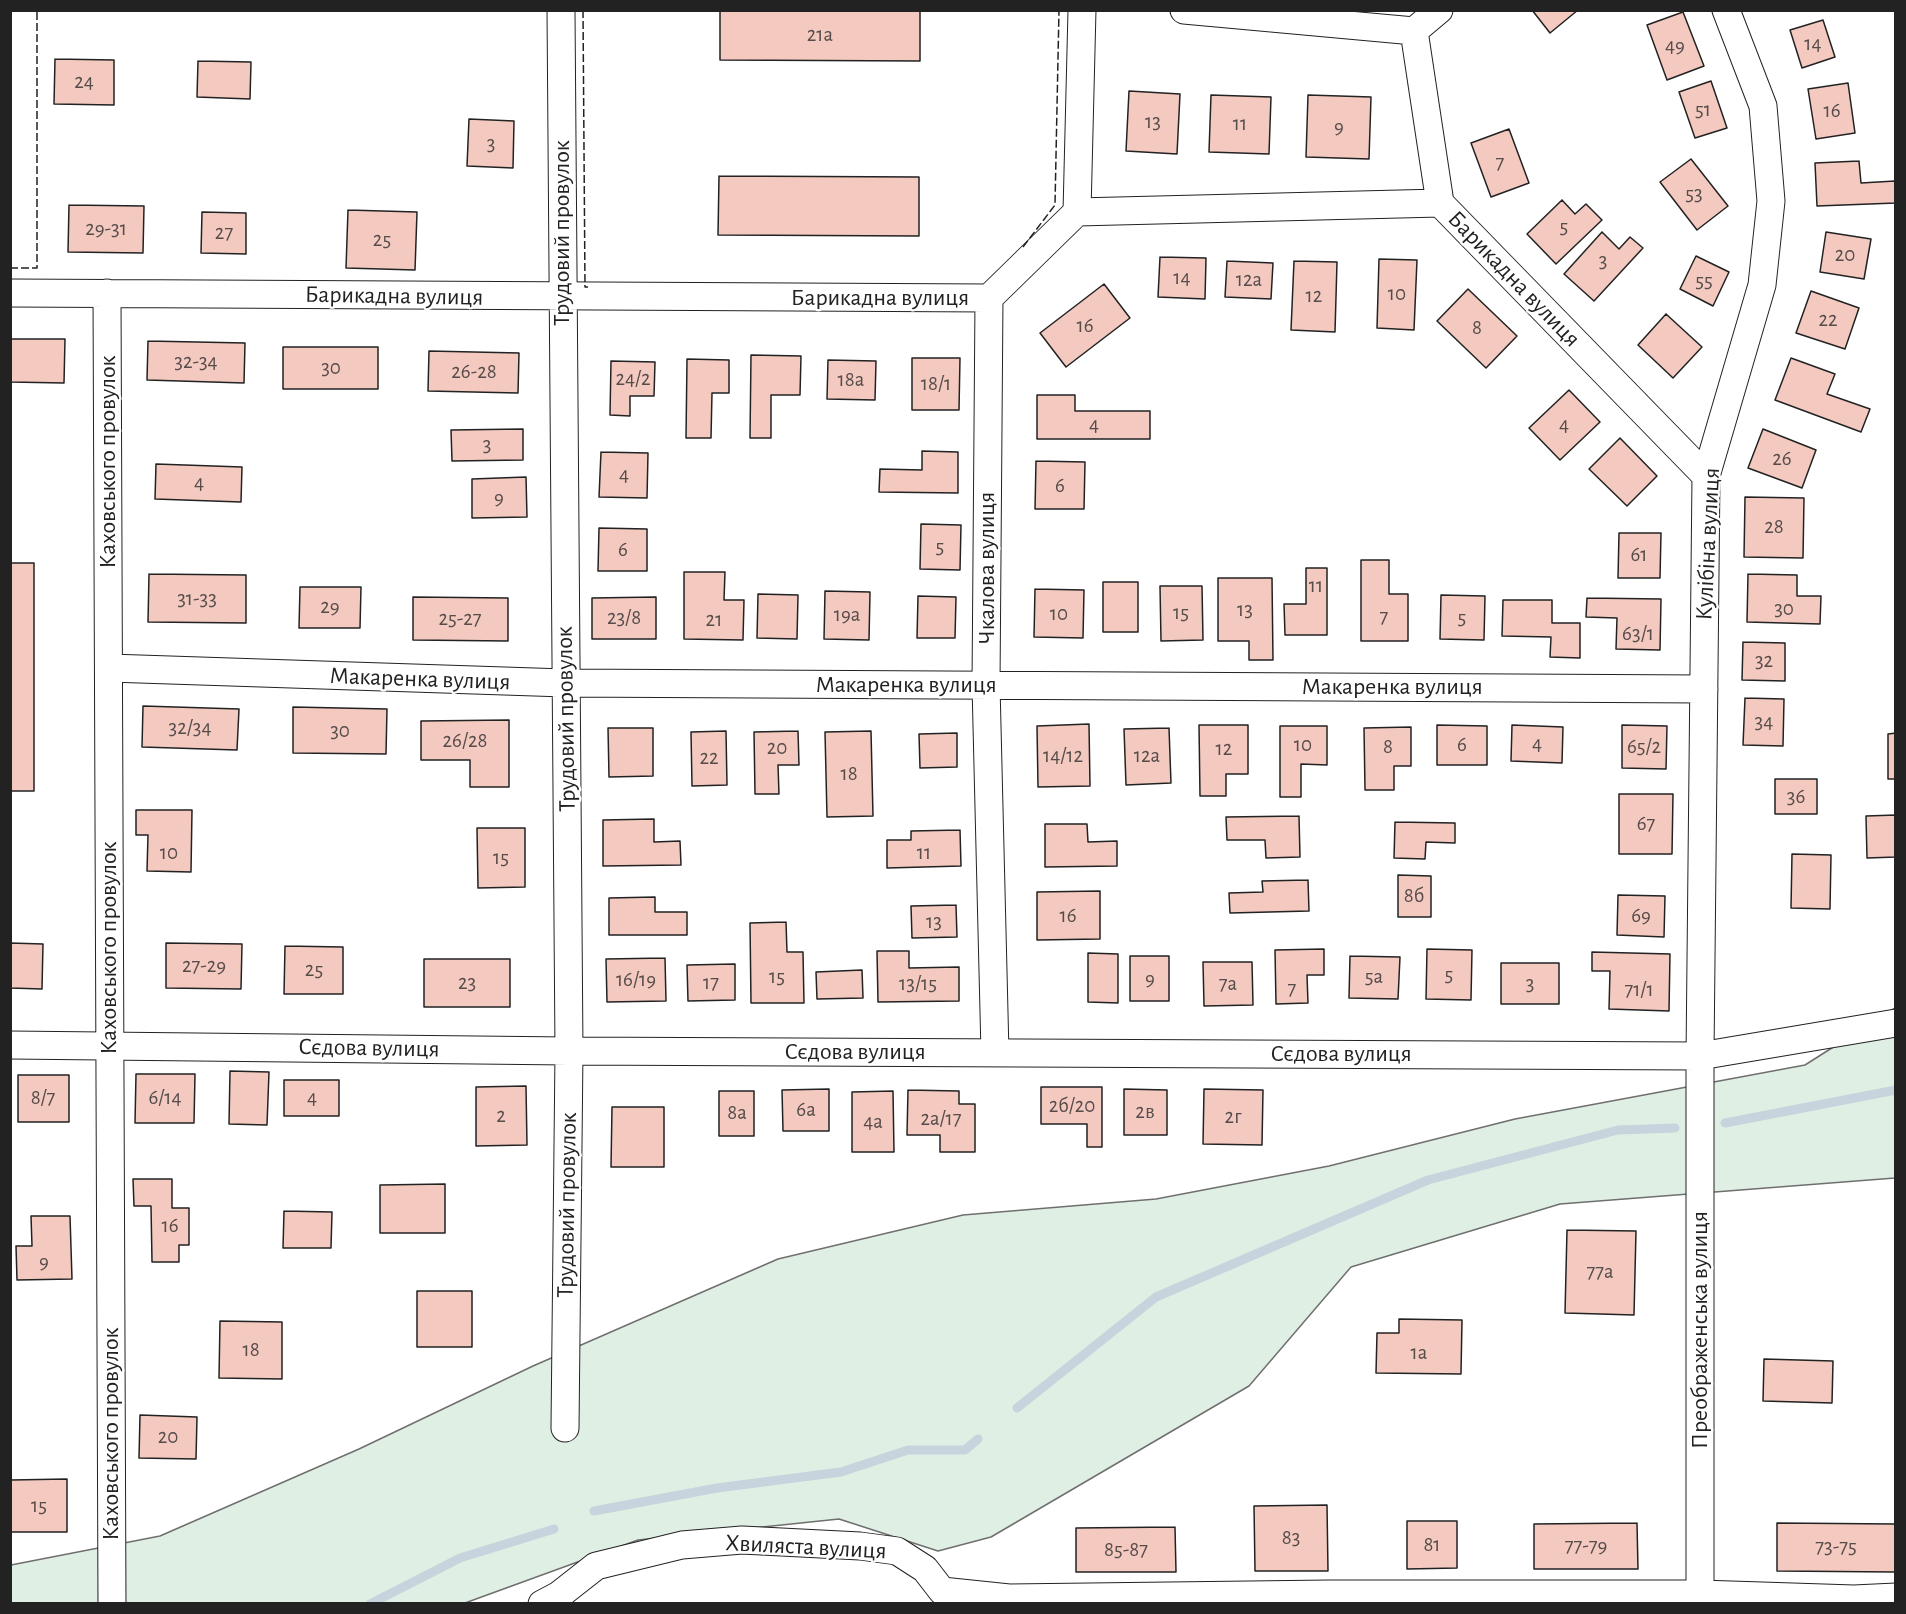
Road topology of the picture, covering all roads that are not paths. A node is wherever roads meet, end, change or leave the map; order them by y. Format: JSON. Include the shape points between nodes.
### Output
{"nodes":[{"id":1,"x":561,"y":10,"type":"edge"},
{"id":2,"x":1082,"y":10,"type":"edge"},
{"id":3,"x":1184,"y":10,"type":"edge"},
{"id":4,"x":1439,"y":10,"type":"edge"},
{"id":5,"x":1726,"y":10,"type":"edge"},
{"id":6,"x":1414,"y":31,"type":"junction"},
{"id":7,"x":1440,"y":203,"type":"junction"},
{"id":8,"x":1077,"y":212,"type":"junction"},
{"id":9,"x":10,"y":293,"type":"edge"},
{"id":10,"x":107,"y":293,"type":"junction"},
{"id":11,"x":562,"y":298,"type":"junction"},
{"id":12,"x":989,"y":298,"type":"junction"},
{"id":13,"x":1706,"y":476,"type":"junction"},
{"id":14,"x":109,"y":668,"type":"junction"},
{"id":15,"x":565,"y":683,"type":"junction"},
{"id":16,"x":987,"y":686,"type":"junction"},
{"id":17,"x":1704,"y":689,"type":"junction"},
{"id":18,"x":1896,"y":1023,"type":"edge"},
{"id":19,"x":110,"y":1044,"type":"junction"},
{"id":20,"x":10,"y":1045,"type":"edge"},
{"id":21,"x":569,"y":1051,"type":"junction"},
{"id":22,"x":995,"y":1053,"type":"junction"},
{"id":23,"x":1700,"y":1056,"type":"junction"},
{"id":24,"x":565,"y":1428,"type":"dead end"},
{"id":25,"x":942,"y":1597,"type":"edge"},
{"id":26,"x":1896,"y":1597,"type":"edge"},
{"id":27,"x":1329,"y":1599,"type":"edge"},
{"id":28,"x":1700,"y":1599,"type":"edge"},
{"id":29,"x":112,"y":1604,"type":"edge"},
{"id":30,"x":542,"y":1604,"type":"edge"}],
"edges":[{"from":1,"to":11,"type":"street","name":"Трудовий провулок"},
{"from":2,"to":8,"type":"street"},
{"from":3,"to":6,"type":"street"},
{"from":4,"to":6,"type":"street"},
{"from":5,"to":13,"type":"street","name":"Кулібіна вулиця","via":[[1763,106],[1771,201],[1762,285]]},
{"from":6,"to":7,"type":"street"},
{"from":7,"to":8,"type":"street","name":"Барикадна вулиця"},
{"from":7,"to":13,"type":"street","name":"Барикадна вулиця"},
{"from":8,"to":12,"type":"street","name":"Барикадна вулиця"},
{"from":9,"to":10,"type":"street","name":"Барикадна вулиця"},
{"from":10,"to":11,"type":"street","name":"Барикадна вулиця"},
{"from":10,"to":14,"type":"street","name":"Каховського провулок"},
{"from":11,"to":12,"type":"street","name":"Барикадна вулиця"},
{"from":11,"to":15,"type":"street","name":"Трудовий провулок"},
{"from":12,"to":16,"type":"street","name":"Чкалова вулиця"},
{"from":13,"to":17,"type":"street","name":"Кулібіна вулиця"},
{"from":14,"to":15,"type":"street","name":"Макаренка вулиця"},
{"from":14,"to":19,"type":"street","name":"Каховського провулок"},
{"from":15,"to":16,"type":"street","name":"Макаренка вулиця"},
{"from":15,"to":21,"type":"street","name":"Трудовий провулок"},
{"from":16,"to":17,"type":"street","name":"Макаренка вулиця"},
{"from":16,"to":22,"type":"street","name":"Чкалова вулиця"},
{"from":17,"to":23,"type":"street","name":"Кулібіна вулиця"},
{"from":18,"to":23,"type":"street","name":"Сєдова вулиця"},
{"from":19,"to":20,"type":"street","name":"Сєдова вулиця"},
{"from":19,"to":21,"type":"street","name":"Сєдова вулиця"},
{"from":19,"to":29,"type":"street","name":"Каховського провулок"},
{"from":21,"to":22,"type":"street","name":"Сєдова вулиця"},
{"from":21,"to":24,"type":"street","name":"Трудовий провулок"},
{"from":22,"to":23,"type":"street","name":"Сєдова вулиця"},
{"from":23,"to":28,"type":"street","name":"Преображенська вулиця"},
{"from":25,"to":27,"type":"street","name":"Хвиляста вулиця"},
{"from":25,"to":30,"type":"street","name":"Хвиляста вулиця","via":[[925,1569],[897,1551],[741,1540],[682,1545],[596,1566]]},
{"from":26,"to":28,"type":"street","name":"Хвиляста вулиця"},
{"from":27,"to":28,"type":"street","name":"Хвиляста вулиця"}]}
